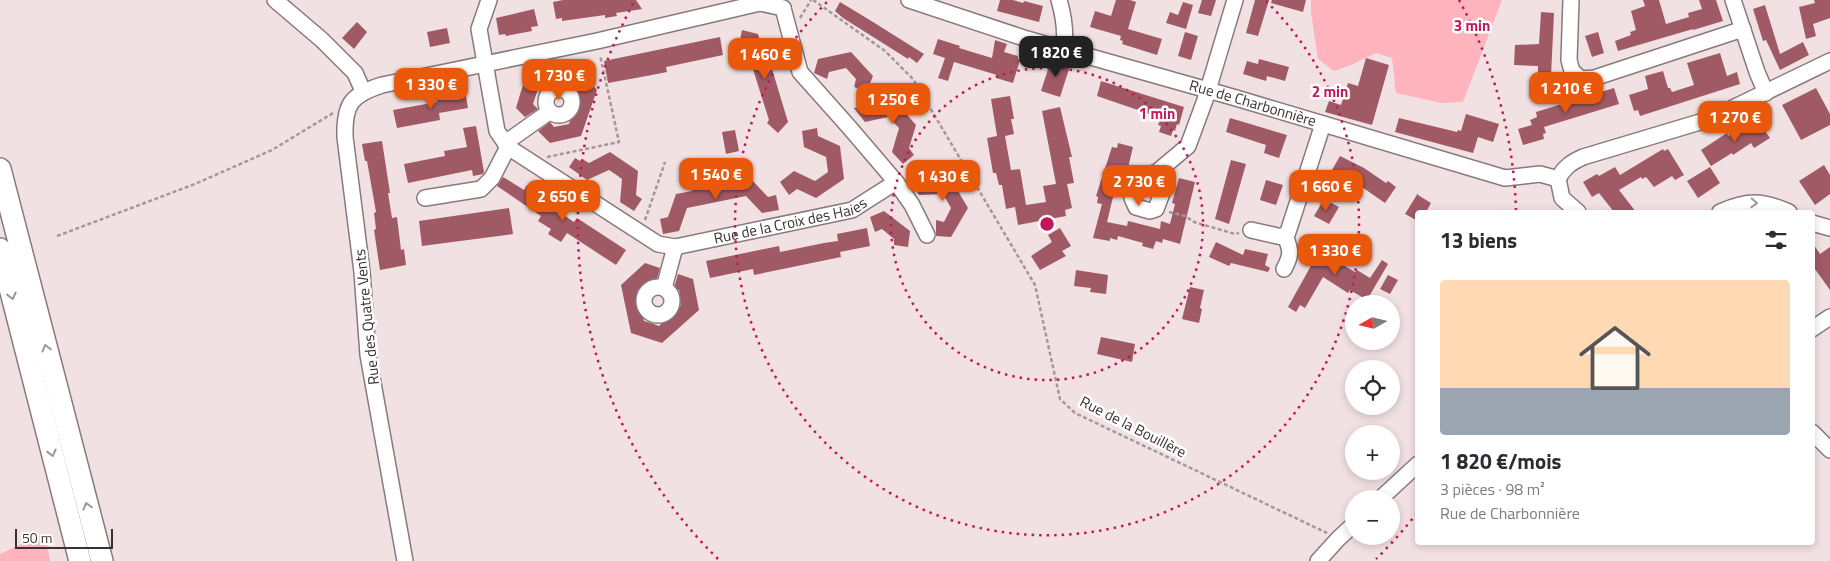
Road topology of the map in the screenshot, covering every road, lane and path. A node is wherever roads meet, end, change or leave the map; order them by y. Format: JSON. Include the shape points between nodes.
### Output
{"nodes":[{"id":1,"x":275,"y":0,"type":"edge"},
{"id":2,"x":489,"y":0,"type":"edge"},
{"id":3,"x":812,"y":0,"type":"edge"},
{"id":4,"x":909,"y":0,"type":"edge"},
{"id":5,"x":1059,"y":0,"type":"edge"},
{"id":6,"x":1235,"y":0,"type":"edge"},
{"id":7,"x":1571,"y":0,"type":"edge"},
{"id":8,"x":1733,"y":0,"type":"edge"},
{"id":9,"x":787,"y":4,"type":"edge"},
{"id":10,"x":800,"y":18,"type":"dead end"},
{"id":11,"x":1743,"y":30,"type":"junction"},
{"id":12,"x":597,"y":41,"type":"junction"},
{"id":13,"x":1064,"y":48,"type":"junction"},
{"id":14,"x":1830,"y":61,"type":"edge"},
{"id":15,"x":485,"y":64,"type":"junction"},
{"id":16,"x":1208,"y":90,"type":"junction"},
{"id":17,"x":364,"y":91,"type":"junction"},
{"id":18,"x":1766,"y":93,"type":"junction"},
{"id":19,"x":351,"y":102,"type":"junction"},
{"id":20,"x":549,"y":112,"type":"dead end"},
{"id":21,"x":1323,"y":124,"type":"junction"},
{"id":22,"x":506,"y":145,"type":"junction"},
{"id":23,"x":529,"y":160,"type":"junction"},
{"id":24,"x":665,"y":162,"type":"dead end"},
{"id":25,"x":0,"y":169,"type":"edge"},
{"id":26,"x":1157,"y":172,"type":"junction"},
{"id":27,"x":1558,"y":179,"type":"junction"},
{"id":28,"x":896,"y":182,"type":"junction"},
{"id":29,"x":425,"y":198,"type":"dead end"},
{"id":30,"x":1156,"y":209,"type":"junction"},
{"id":31,"x":1576,"y":210,"type":"edge"},
{"id":32,"x":1725,"y":210,"type":"edge"},
{"id":33,"x":1784,"y":210,"type":"edge"},
{"id":34,"x":1815,"y":224,"type":"edge"},
{"id":35,"x":1830,"y":228,"type":"edge"},
{"id":36,"x":1251,"y":230,"type":"joint"},
{"id":37,"x":640,"y":233,"type":"junction"},
{"id":38,"x":927,"y":235,"type":"dead end"},
{"id":39,"x":1285,"y":235,"type":"junction"},
{"id":40,"x":57,"y":236,"type":"dead end"},
{"id":41,"x":675,"y":247,"type":"junction"},
{"id":42,"x":0,"y":248,"type":"edge"},
{"id":43,"x":1284,"y":269,"type":"dead end"},
{"id":44,"x":664,"y":288,"type":"dead end"},
{"id":45,"x":1830,"y":317,"type":"edge"},
{"id":46,"x":1815,"y":327,"type":"edge"},
{"id":47,"x":1815,"y":435,"type":"edge"},
{"id":48,"x":1830,"y":450,"type":"edge"},
{"id":49,"x":1415,"y":467,"type":"edge"},
{"id":50,"x":1390,"y":490,"type":"edge"},
{"id":51,"x":1345,"y":532,"type":"edge"},
{"id":52,"x":1338,"y":539,"type":"junction"},
{"id":53,"x":96,"y":559,"type":"edge"},
{"id":54,"x":405,"y":561,"type":"edge"},
{"id":55,"x":1318,"y":561,"type":"edge"}],
"edges":[{"from":1,"to":17,"type":"street","via":[[355,73]]},
{"from":2,"to":15,"type":"street","via":[[479,29]]},
{"from":3,"to":10,"type":"path"},
{"from":3,"to":52,"type":"path","name":"Rue de la Bouillère","via":[[885,50],[913,78],[1034,284],[1060,399],[1075,413]]},
{"from":4,"to":13,"type":"street","name":"Rue de Charbonnière"},
{"from":5,"to":13,"type":"street","via":[[1065,25]]},
{"from":6,"to":16,"type":"street"},
{"from":7,"to":11,"type":"street","via":[[1569,60],[1572,71],[1581,79],[1594,78]]},
{"from":8,"to":11,"type":"street"},
{"from":9,"to":12,"type":"street","via":[[760,3]]},
{"from":9,"to":28,"type":"street","via":[[800,72]]},
{"from":11,"to":18,"type":"street"},
{"from":12,"to":15,"type":"street"},
{"from":12,"to":23,"type":"path","via":[[618,142]]},
{"from":13,"to":16,"type":"street","name":"Rue de Charbonnière"},
{"from":14,"to":18,"type":"street"},
{"from":15,"to":17,"type":"street","via":[[382,84]]},
{"from":15,"to":22,"type":"street","via":[[497,131]]},
{"from":16,"to":21,"type":"street","name":"Rue de Charbonnière"},
{"from":16,"to":26,"type":"street","via":[[1188,146]]},
{"from":17,"to":19,"type":"street"},
{"from":18,"to":27,"type":"street","via":[[1710,120],[1583,157],[1567,166]]},
{"from":19,"to":40,"type":"path","via":[[272,150],[195,184]]},
{"from":19,"to":54,"type":"street","name":"Rue des Quatre Vents","via":[[344,118],[345,137],[362,272],[368,355]]},
{"from":20,"to":22,"type":"street"},
{"from":21,"to":27,"type":"street","name":"Rue de Charbonnière","via":[[1505,178],[1540,174]]},
{"from":21,"to":39,"type":"street"},
{"from":22,"to":23,"type":"street","name":"Rue de la Croix des Haies"},
{"from":22,"to":29,"type":"street","via":[[492,178],[481,189]]},
{"from":23,"to":37,"type":"street","name":"Rue de la Croix des Haies"},
{"from":24,"to":37,"type":"path"},
{"from":53,"to":25,"type":"highway","one_way":true},
{"from":26,"to":30,"type":"street","via":[[1162,193]]},
{"from":26,"to":30,"type":"street","via":[[1142,177],[1132,198],[1136,207],[1150,211]]},
{"from":27,"to":31,"type":"street","via":[[1562,198]]},
{"from":28,"to":38,"type":"street"},
{"from":28,"to":41,"type":"street","name":"Rue de la Croix des Haies","via":[[852,210]]},
{"from":30,"to":36,"type":"path","via":[[1234,234]]},
{"from":32,"to":33,"type":"street","one_way":true,"via":[[1752,202]]},
{"from":34,"to":35,"type":"street"},
{"from":36,"to":39,"type":"street"},
{"from":37,"to":41,"type":"street","name":"Rue de la Croix des Haies","via":[[658,244]]},
{"from":39,"to":43,"type":"street","via":[[1291,256]]},
{"from":41,"to":44,"type":"street"},
{"from":42,"to":53,"type":"highway","one_way":true},
{"from":45,"to":46,"type":"street"},
{"from":47,"to":48,"type":"street"},
{"from":49,"to":50,"type":"street"},
{"from":51,"to":52,"type":"street"},
{"from":52,"to":55,"type":"street"}]}
